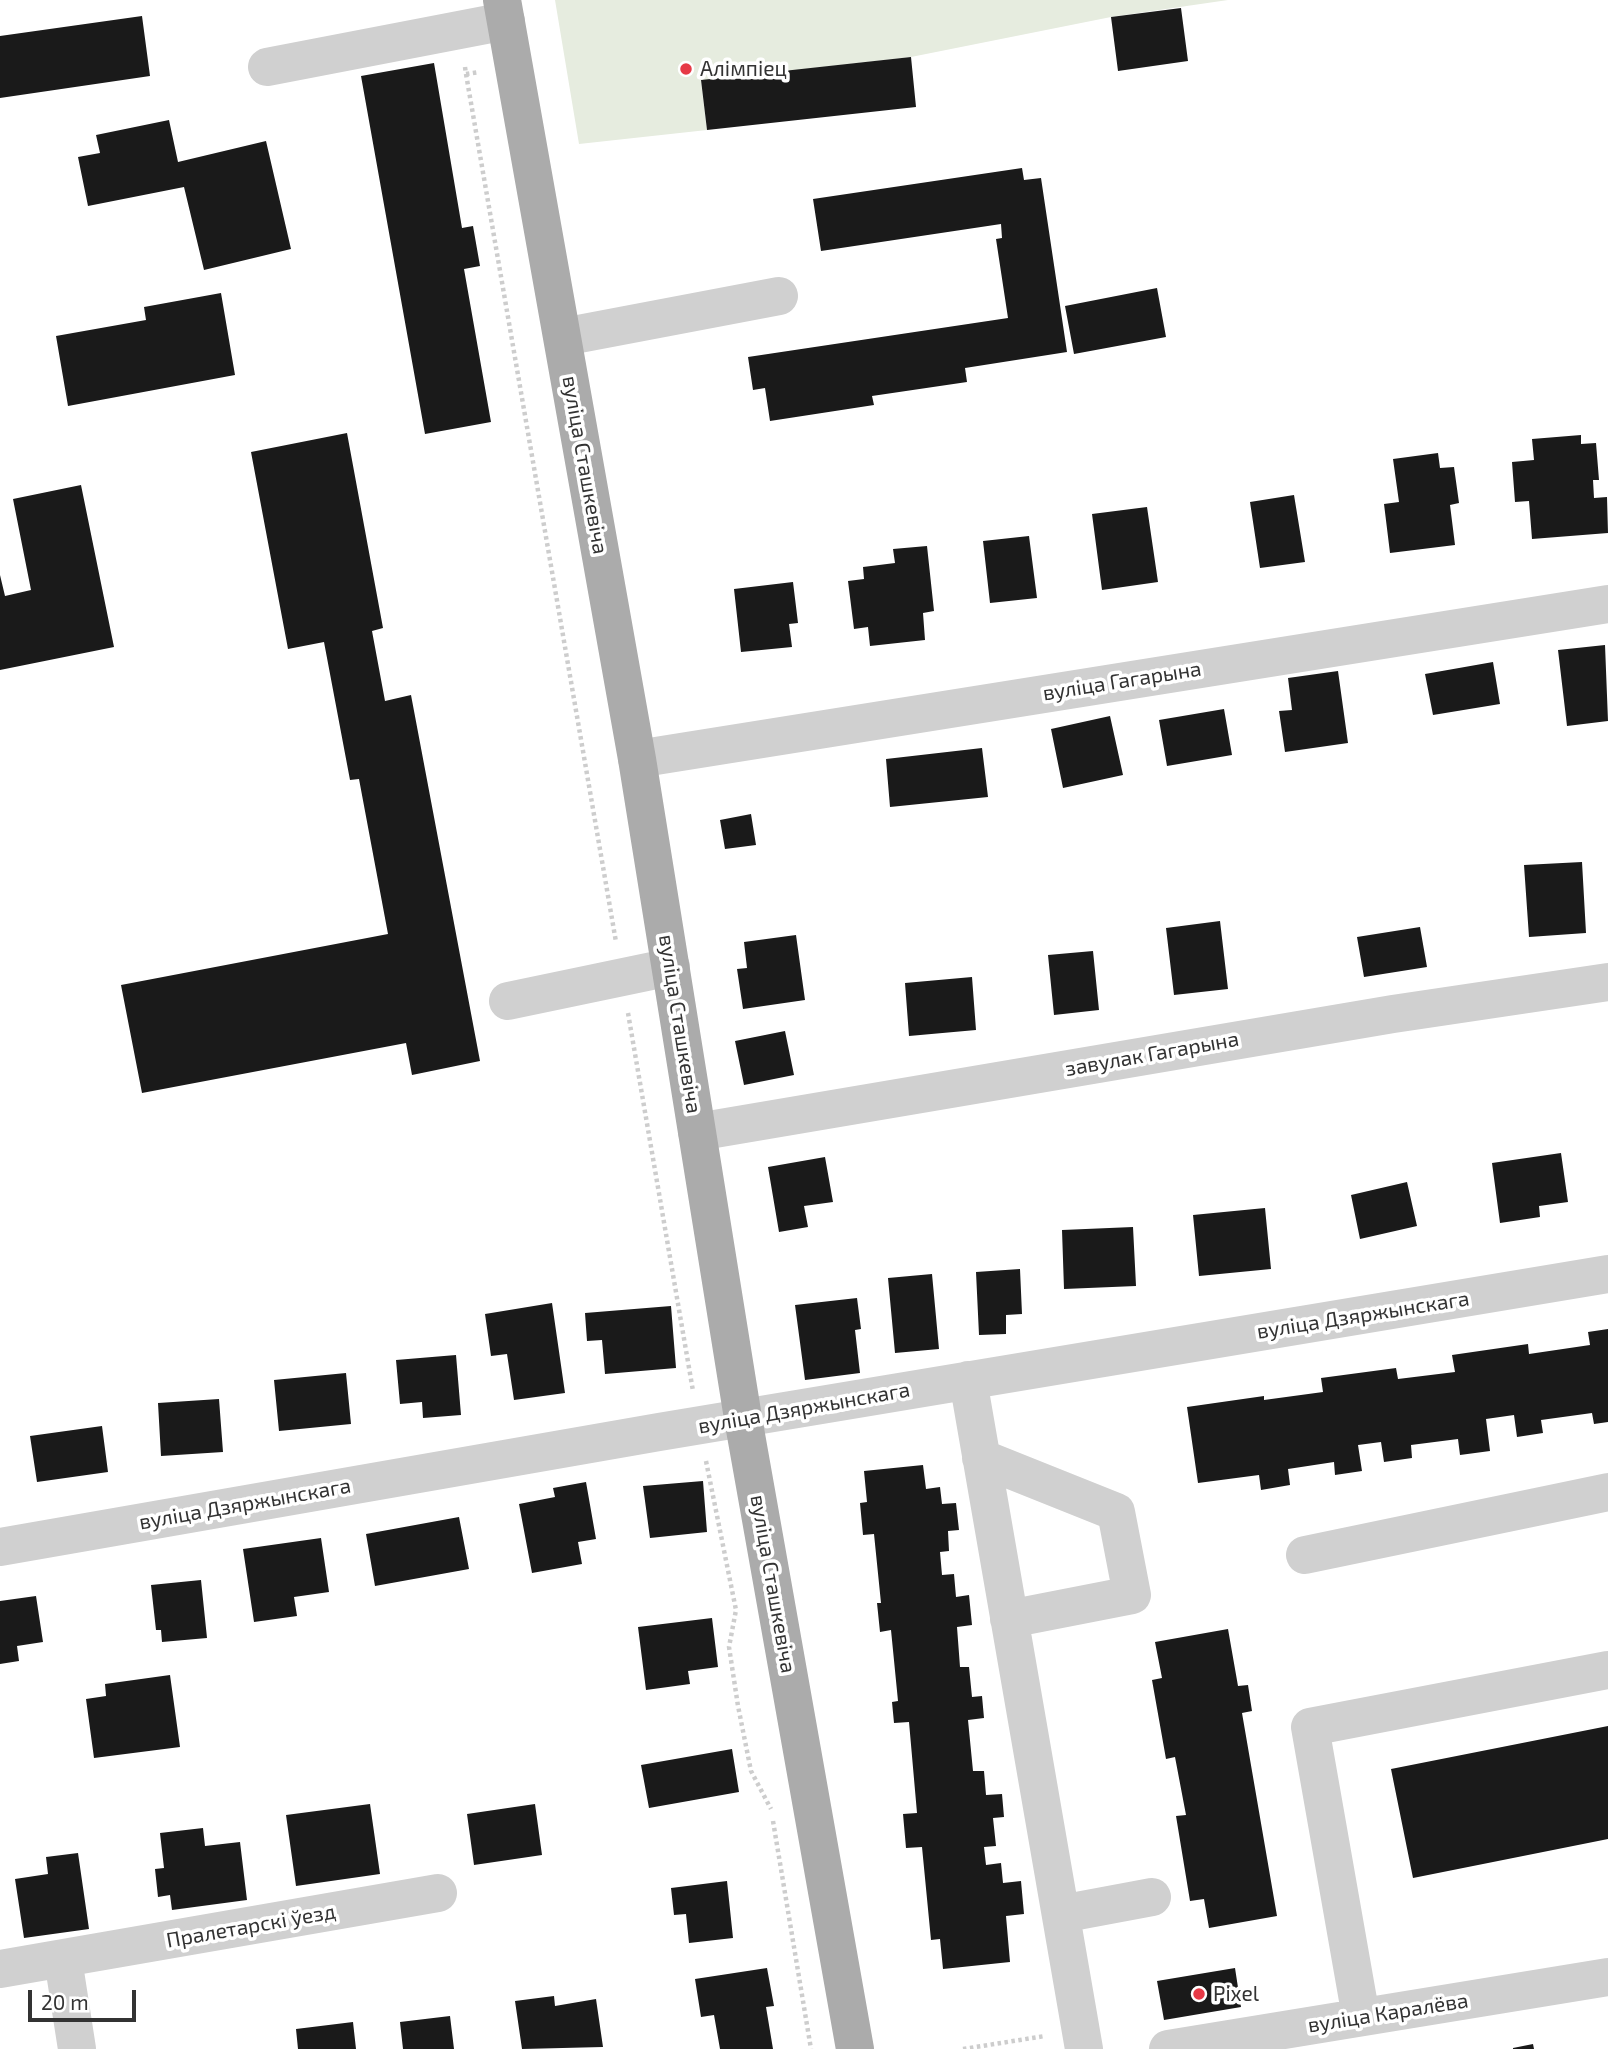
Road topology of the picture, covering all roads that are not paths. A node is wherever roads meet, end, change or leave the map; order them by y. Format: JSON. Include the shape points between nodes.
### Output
{"nodes":[{"id":1,"x":504,"y":10,"type":"edge"},
{"id":2,"x":267,"y":67,"type":"dead end"},
{"id":3,"x":779,"y":296,"type":"dead end"},
{"id":4,"x":563,"y":337,"type":"junction"},
{"id":5,"x":1608,"y":604,"type":"edge"},
{"id":6,"x":637,"y":759,"type":"junction"},
{"id":7,"x":671,"y":967,"type":"junction"},
{"id":8,"x":1608,"y":982,"type":"edge"},
{"id":9,"x":508,"y":1001,"type":"dead end"},
{"id":10,"x":697,"y":1132,"type":"junction"},
{"id":11,"x":1608,"y":1274,"type":"edge"},
{"id":12,"x":968,"y":1380,"type":"junction"},
{"id":13,"x":743,"y":1418,"type":"junction"},
{"id":14,"x":981,"y":1458,"type":"junction"},
{"id":15,"x":1608,"y":1492,"type":"edge"},
{"id":16,"x":0,"y":1547,"type":"edge"},
{"id":17,"x":1305,"y":1555,"type":"dead end"},
{"id":18,"x":1009,"y":1619,"type":"junction"},
{"id":19,"x":1608,"y":1670,"type":"edge"},
{"id":20,"x":438,"y":1893,"type":"dead end"},
{"id":21,"x":1152,"y":1897,"type":"dead end"},
{"id":22,"x":1061,"y":1914,"type":"junction"},
{"id":23,"x":63,"y":1959,"type":"junction"},
{"id":24,"x":0,"y":1969,"type":"edge"},
{"id":25,"x":1608,"y":1977,"type":"edge"},
{"id":26,"x":1361,"y":2017,"type":"junction"},
{"id":27,"x":1083,"y":2040,"type":"edge"},
{"id":28,"x":77,"y":2049,"type":"edge"},
{"id":29,"x":855,"y":2049,"type":"edge"},
{"id":30,"x":1168,"y":2049,"type":"edge"}],
"edges":[{"from":1,"to":2,"type":"street"},
{"from":1,"to":4,"type":"main road","name":"вуліца Сташкевіча"},
{"from":3,"to":4,"type":"street"},
{"from":4,"to":6,"type":"main road","name":"вуліца Сташкевіча"},
{"from":5,"to":6,"type":"street","name":"вуліца Гагарына"},
{"from":6,"to":7,"type":"main road","name":"вуліца Сташкевіча"},
{"from":7,"to":9,"type":"street"},
{"from":7,"to":10,"type":"main road","name":"вуліца Сташкевіча"},
{"from":8,"to":10,"type":"street","name":"завулак Гагарына"},
{"from":10,"to":13,"type":"main road","name":"вуліца Сташкевіча"},
{"from":11,"to":12,"type":"street","name":"вуліца Дзяржынскага"},
{"from":12,"to":13,"type":"street","name":"вуліца Дзяржынскага"},
{"from":12,"to":14,"type":"street"},
{"from":13,"to":16,"type":"street","name":"вуліца Дзяржынскага"},
{"from":13,"to":29,"type":"main road","name":"вуліца Сташкевіча"},
{"from":14,"to":18,"type":"street"},
{"from":14,"to":18,"type":"street","via":[[1116,1512],[1132,1595]]},
{"from":15,"to":17,"type":"street"},
{"from":18,"to":22,"type":"street"},
{"from":19,"to":26,"type":"street","via":[[1310,1727]]},
{"from":20,"to":23,"type":"street","name":"Пралетарскі ўезд"},
{"from":21,"to":22,"type":"street"},
{"from":22,"to":27,"type":"street"},
{"from":23,"to":24,"type":"street","name":"Пралетарскі ўезд"},
{"from":23,"to":28,"type":"street"},
{"from":25,"to":26,"type":"street","name":"вуліца Каралёва"},
{"from":26,"to":30,"type":"street","name":"вуліца Каралёва"}]}
